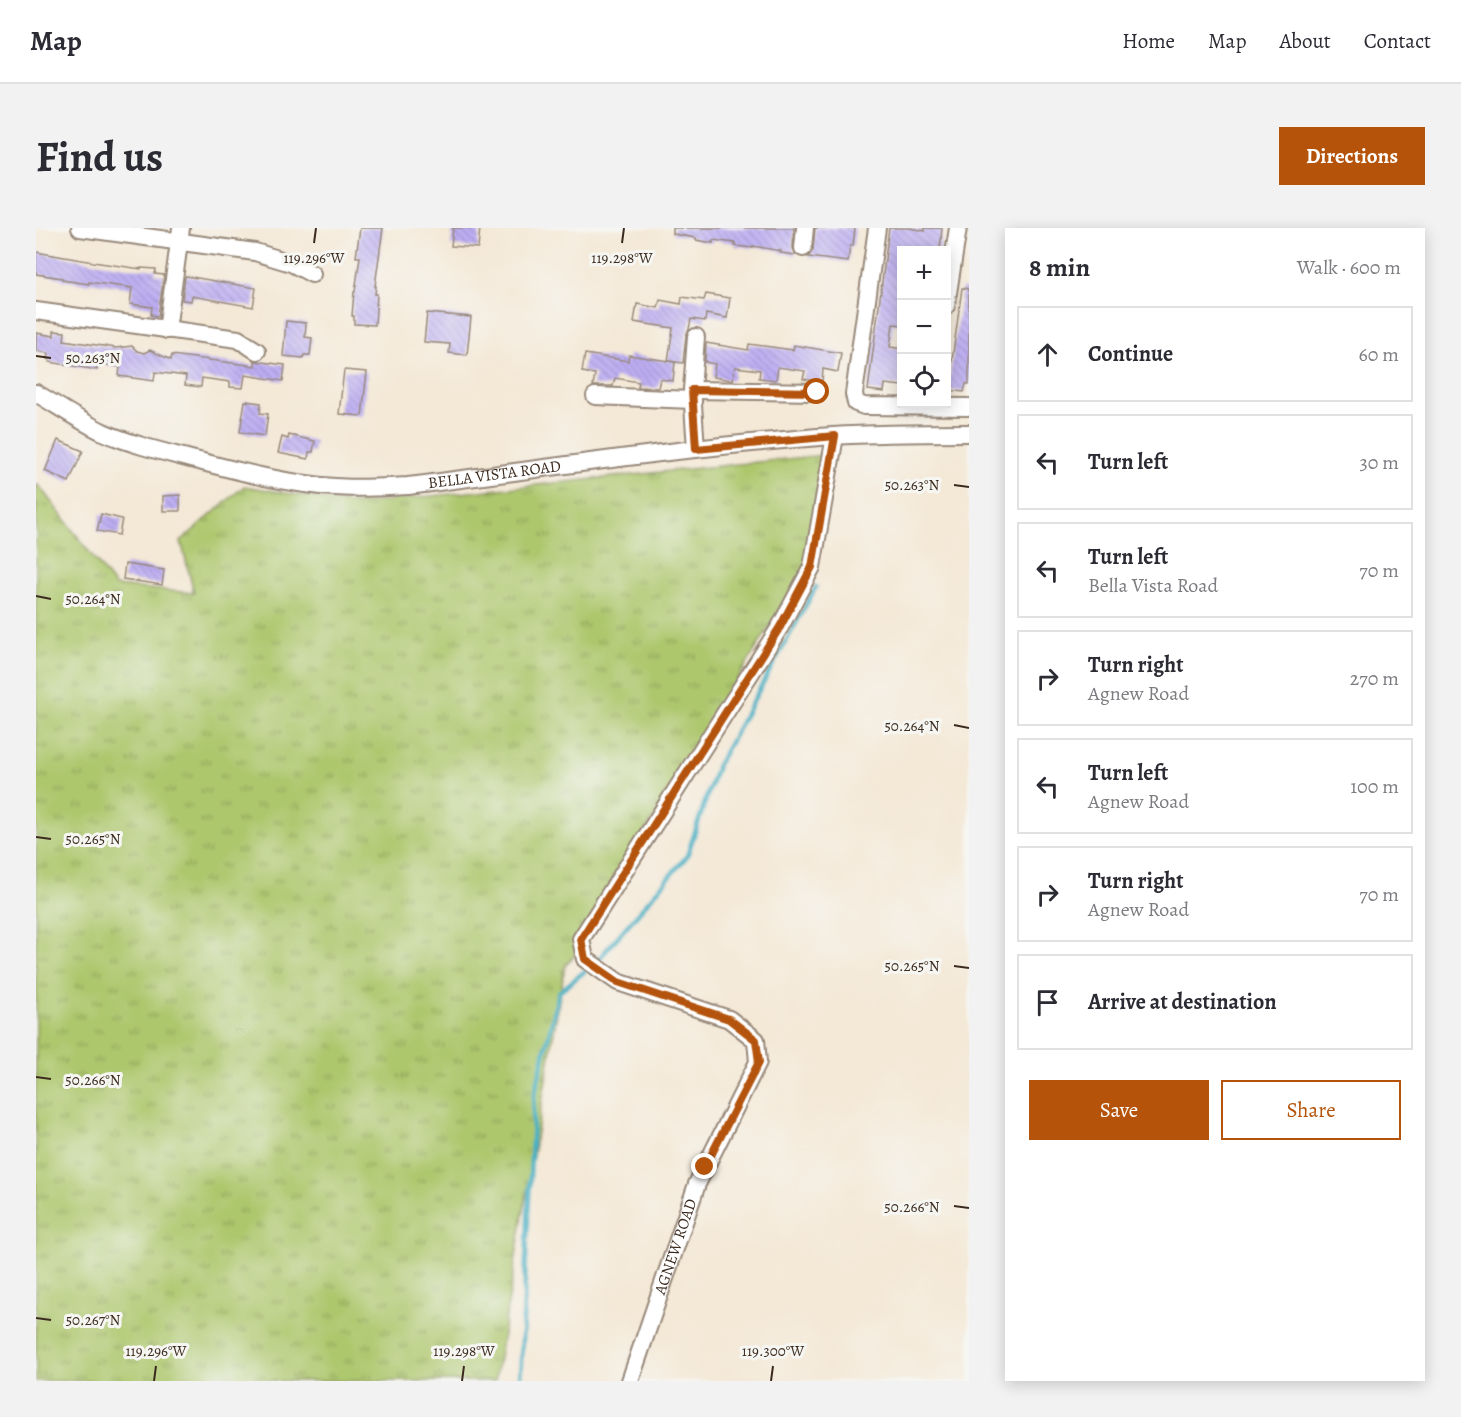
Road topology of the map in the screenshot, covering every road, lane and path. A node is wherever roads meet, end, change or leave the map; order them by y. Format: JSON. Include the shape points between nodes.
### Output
{"nodes":[{"id":1,"x":80,"y":228,"type":"edge"},
{"id":2,"x":805,"y":228,"type":"edge"},
{"id":3,"x":877,"y":228,"type":"edge"},
{"id":4,"x":957,"y":228,"type":"edge"},
{"id":5,"x":180,"y":235,"type":"edge"},
{"id":6,"x":803,"y":248,"type":"dead end"},
{"id":7,"x":312,"y":274,"type":"dead end"},
{"id":8,"x":947,"y":300,"type":"edge"},
{"id":9,"x":36,"y":311,"type":"edge"},
{"id":10,"x":167,"y":330,"type":"junction"},
{"id":11,"x":696,"y":338,"type":"dead end"},
{"id":12,"x":257,"y":351,"type":"dead end"},
{"id":13,"x":817,"y":392,"type":"dead end"},
{"id":14,"x":36,"y":393,"type":"edge"},
{"id":15,"x":692,"y":395,"type":"junction"},
{"id":16,"x":595,"y":396,"type":"dead end"},
{"id":17,"x":897,"y":406,"type":"edge"},
{"id":18,"x":951,"y":406,"type":"edge"},
{"id":19,"x":969,"y":407,"type":"edge"},
{"id":20,"x":933,"y":408,"type":"edge"},
{"id":21,"x":933,"y":433,"type":"junction"},
{"id":22,"x":969,"y":433,"type":"edge"},
{"id":23,"x":835,"y":436,"type":"junction"},
{"id":24,"x":696,"y":449,"type":"junction"},
{"id":25,"x":630,"y":1381,"type":"edge"}],
"edges":[{"from":1,"to":5,"type":"street"},
{"from":2,"to":6,"type":"street"},
{"from":3,"to":17,"type":"street","via":[[854,394],[856,403],[864,406]]},
{"from":4,"to":8,"type":"street"},
{"from":5,"to":7,"type":"street","via":[[255,252]]},
{"from":5,"to":10,"type":"street"},
{"from":9,"to":10,"type":"street"},
{"from":10,"to":12,"type":"street","via":[[238,339]]},
{"from":11,"to":15,"type":"street"},
{"from":13,"to":15,"type":"street"},
{"from":14,"to":24,"type":"street","name":"BELLA VISTA ROAD","via":[[89,425],[151,449],[246,474],[335,488],[408,486]]},
{"from":15,"to":16,"type":"street"},
{"from":15,"to":24,"type":"street"},
{"from":18,"to":19,"type":"street"},
{"from":20,"to":21,"type":"street"},
{"from":21,"to":22,"type":"street","name":"BELLA VISTA ROAD"},
{"from":21,"to":23,"type":"street","name":"BELLA VISTA ROAD"},
{"from":23,"to":24,"type":"street","name":"BELLA VISTA ROAD"},
{"from":23,"to":25,"type":"street","name":"AGNEW ROAD","via":[[812,567],[780,627],[581,939],[585,959],[618,982],[729,1019],[756,1040],[759,1062],[697,1184]]}]}
